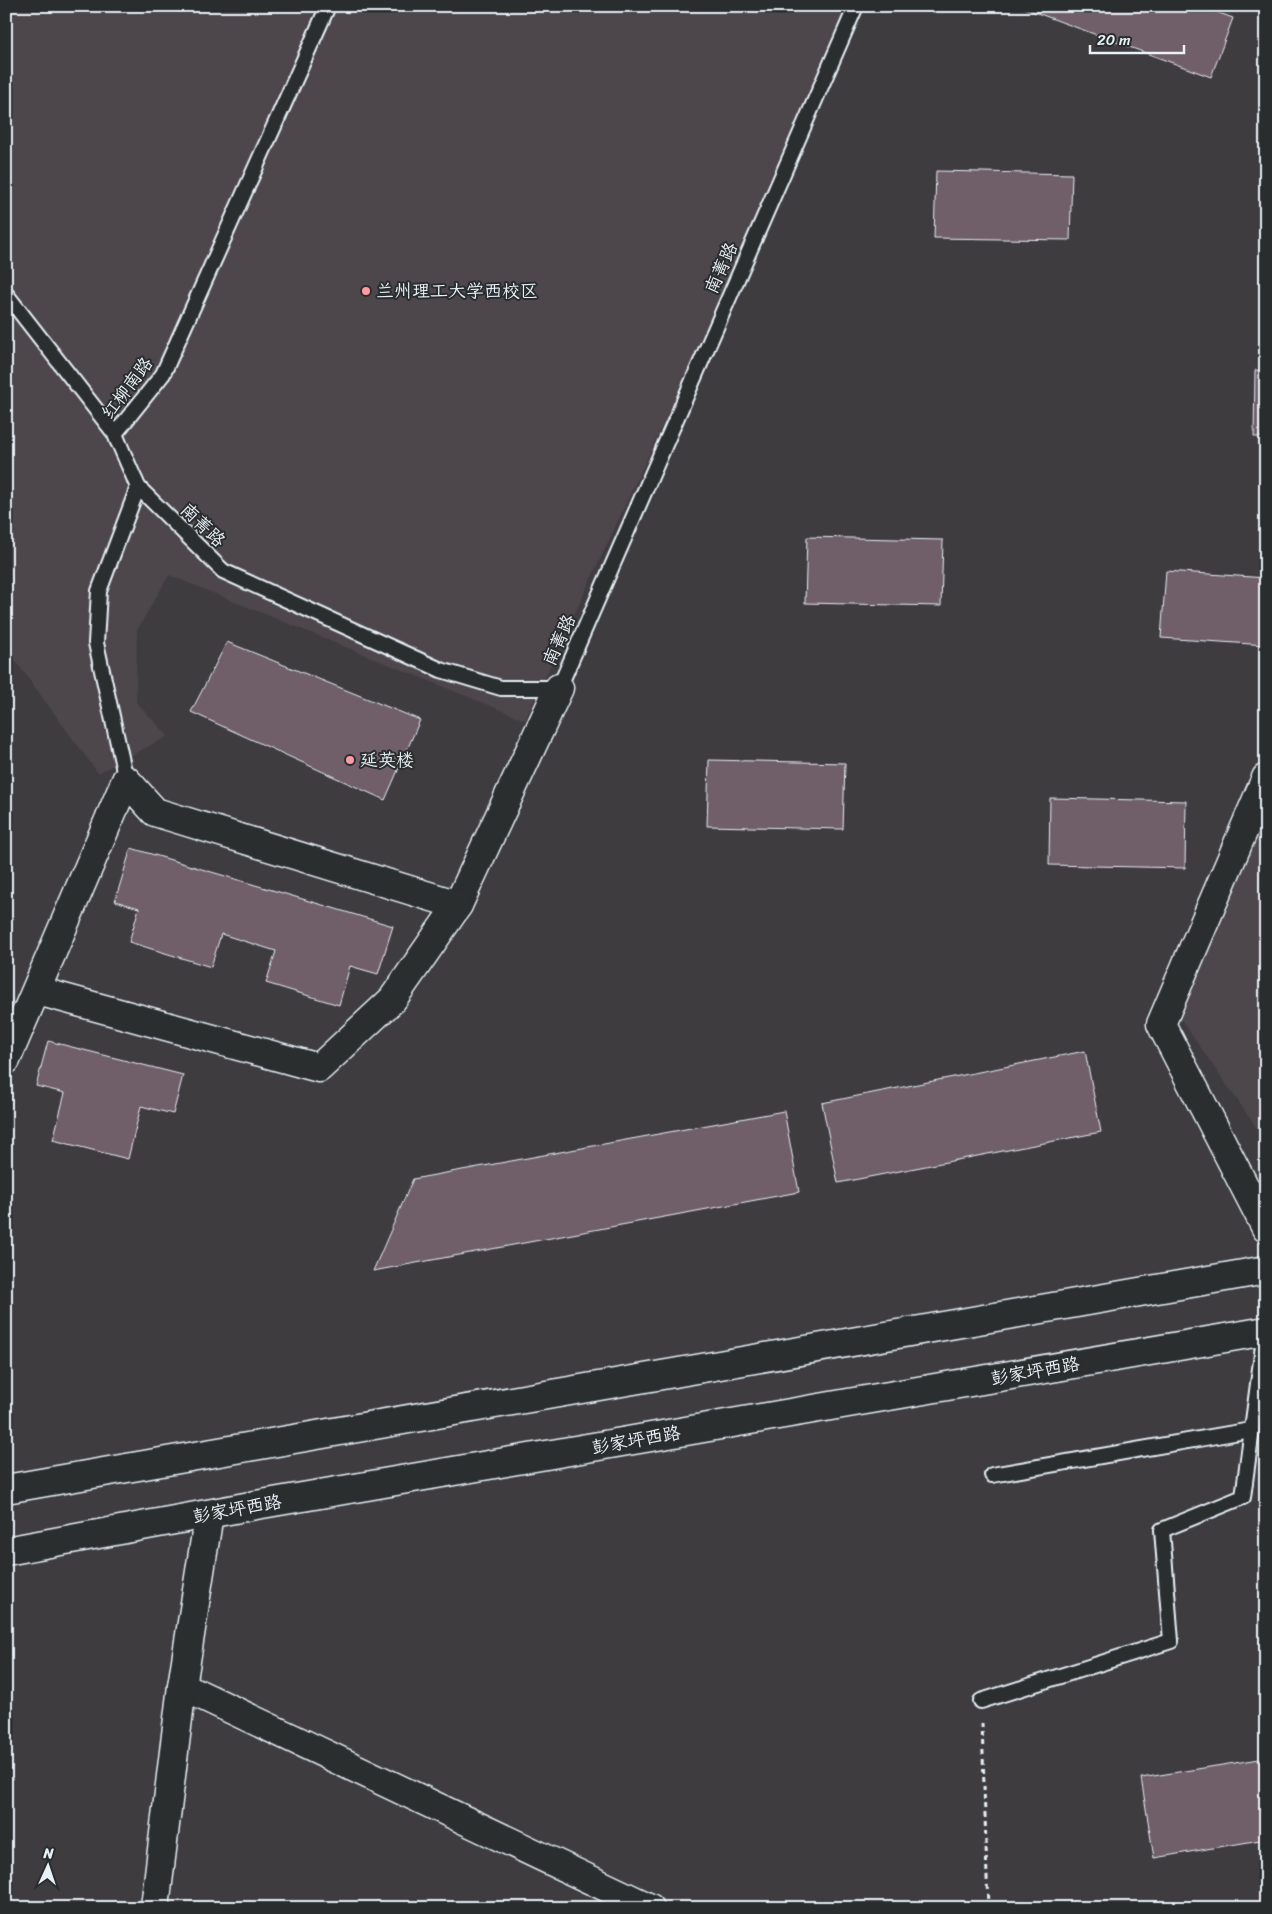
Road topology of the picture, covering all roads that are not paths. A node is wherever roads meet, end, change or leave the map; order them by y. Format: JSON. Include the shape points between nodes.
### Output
{"nodes":[{"id":1,"x":328,"y":6,"type":"edge"},
{"id":2,"x":856,"y":6,"type":"edge"},
{"id":3,"x":6,"y":294,"type":"edge"},
{"id":4,"x":114,"y":434,"type":"junction"},
{"id":5,"x":138,"y":487,"type":"junction"},
{"id":6,"x":559,"y":688,"type":"junction"},
{"id":7,"x":1266,"y":778,"type":"edge"},
{"id":8,"x":126,"y":780,"type":"junction"},
{"id":9,"x":458,"y":904,"type":"junction"},
{"id":10,"x":38,"y":991,"type":"junction"},
{"id":11,"x":6,"y":1060,"type":"edge"},
{"id":12,"x":1266,"y":1228,"type":"edge"},
{"id":13,"x":1266,"y":1270,"type":"edge"},
{"id":14,"x":1265,"y":1331,"type":"edge"},
{"id":15,"x":1252,"y":1430,"type":"junction"},
{"id":16,"x":992,"y":1474,"type":"dead end"},
{"id":17,"x":6,"y":1489,"type":"edge"},
{"id":18,"x":209,"y":1514,"type":"junction"},
{"id":19,"x":6,"y":1551,"type":"edge"},
{"id":20,"x":182,"y":1686,"type":"junction"},
{"id":21,"x":981,"y":1701,"type":"road end"},
{"id":22,"x":155,"y":1907,"type":"edge"},
{"id":23,"x":650,"y":1908,"type":"edge"}],
"edges":[{"from":1,"to":4,"type":"lane","name":"红柳南路","via":[[163,374]]},
{"from":2,"to":6,"type":"lane","name":"南菁路"},
{"from":3,"to":4,"type":"lane","name":"南菁路"},
{"from":4,"to":5,"type":"lane","name":"南菁路"},
{"from":5,"to":6,"type":"lane","name":"南菁路","via":[[223,571],[441,670],[501,688]]},
{"from":5,"to":8,"type":"lane","via":[[99,591],[96,643]]},
{"from":6,"to":9,"type":"street"},
{"from":7,"to":12,"type":"street","via":[[1162,1024]]},
{"from":8,"to":9,"type":"street","via":[[155,812]]},
{"from":8,"to":10,"type":"street"},
{"from":9,"to":10,"type":"street","via":[[392,1000],[319,1068]]},
{"from":10,"to":11,"type":"street"},
{"from":13,"to":17,"type":"street"},
{"from":14,"to":15,"type":"lane"},
{"from":14,"to":18,"type":"street","name":"彭家坪西路"},
{"from":15,"to":16,"type":"lane"},
{"from":15,"to":21,"type":"lane","via":[[1243,1497],[1162,1530],[1171,1641]]},
{"from":18,"to":19,"type":"street","name":"彭家坪西路"},
{"from":18,"to":20,"type":"street"},
{"from":20,"to":22,"type":"street"},
{"from":20,"to":23,"type":"street"}]}
